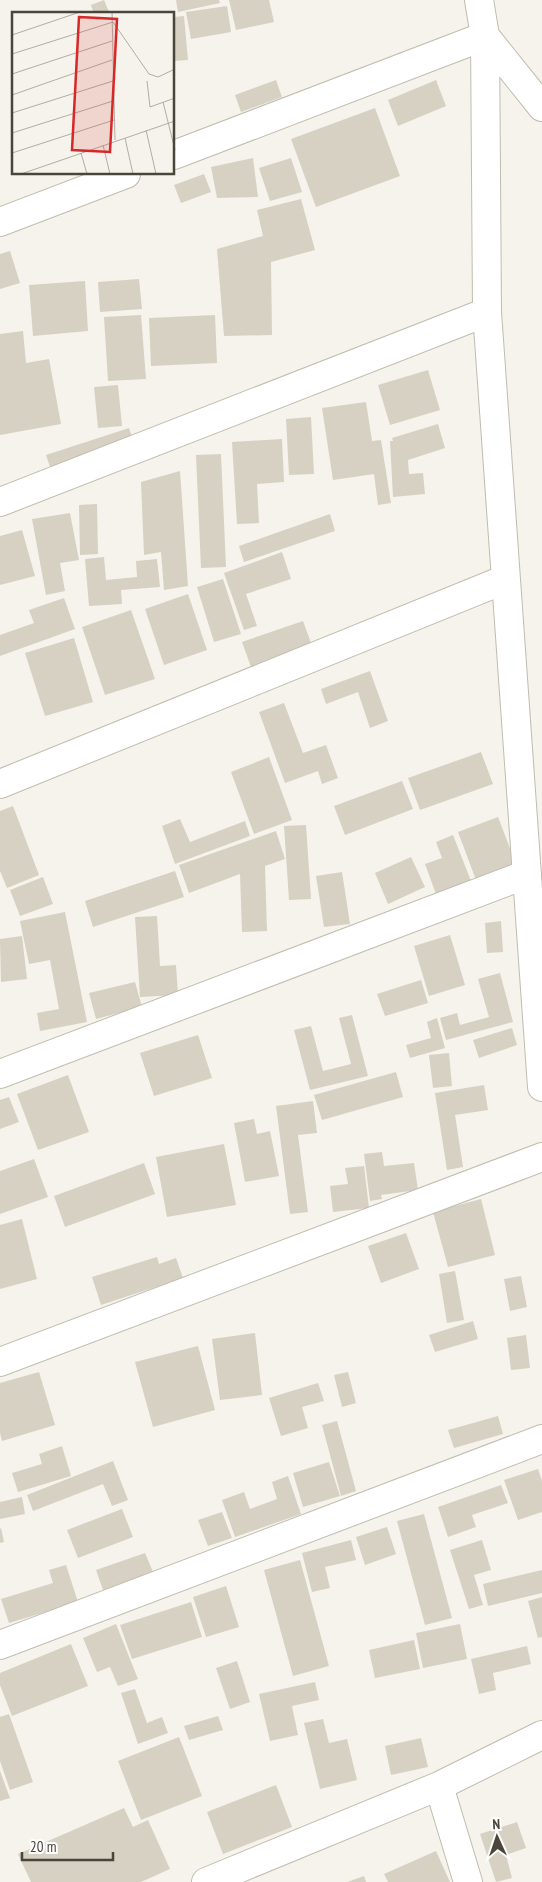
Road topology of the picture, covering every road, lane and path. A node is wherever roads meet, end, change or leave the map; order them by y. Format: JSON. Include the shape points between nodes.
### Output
{"nodes":[{"id":1,"x":479,"y":0,"type":"edge"},
{"id":2,"x":484,"y":36,"type":"junction"},
{"id":3,"x":542,"y":107,"type":"edge"},
{"id":4,"x":175,"y":156,"type":"edge"},
{"id":5,"x":123,"y":175,"type":"edge"},
{"id":6,"x":0,"y":222,"type":"edge"},
{"id":7,"x":487,"y":312,"type":"junction"},
{"id":8,"x":0,"y":502,"type":"edge"},
{"id":9,"x":506,"y":580,"type":"junction"},
{"id":10,"x":0,"y":784,"type":"edge"},
{"id":11,"x":527,"y":874,"type":"junction"},
{"id":12,"x":0,"y":1074,"type":"edge"},
{"id":13,"x":542,"y":1087,"type":"edge"},
{"id":14,"x":542,"y":1157,"type":"edge"},
{"id":15,"x":0,"y":1362,"type":"edge"},
{"id":16,"x":542,"y":1439,"type":"edge"},
{"id":17,"x":0,"y":1645,"type":"edge"},
{"id":18,"x":542,"y":1735,"type":"edge"},
{"id":19,"x":440,"y":1786,"type":"junction"},
{"id":20,"x":206,"y":1882,"type":"edge"},
{"id":21,"x":468,"y":1882,"type":"edge"}],
"edges":[{"from":1,"to":2,"type":"street"},
{"from":2,"to":3,"type":"street"},
{"from":2,"to":4,"type":"street"},
{"from":2,"to":7,"type":"street"},
{"from":5,"to":6,"type":"street"},
{"from":7,"to":8,"type":"street"},
{"from":7,"to":9,"type":"street"},
{"from":9,"to":10,"type":"street"},
{"from":9,"to":11,"type":"street"},
{"from":11,"to":12,"type":"street"},
{"from":11,"to":13,"type":"street"},
{"from":14,"to":15,"type":"street"},
{"from":16,"to":17,"type":"street"},
{"from":18,"to":19,"type":"street"},
{"from":19,"to":20,"type":"street"},
{"from":19,"to":21,"type":"street"}]}
